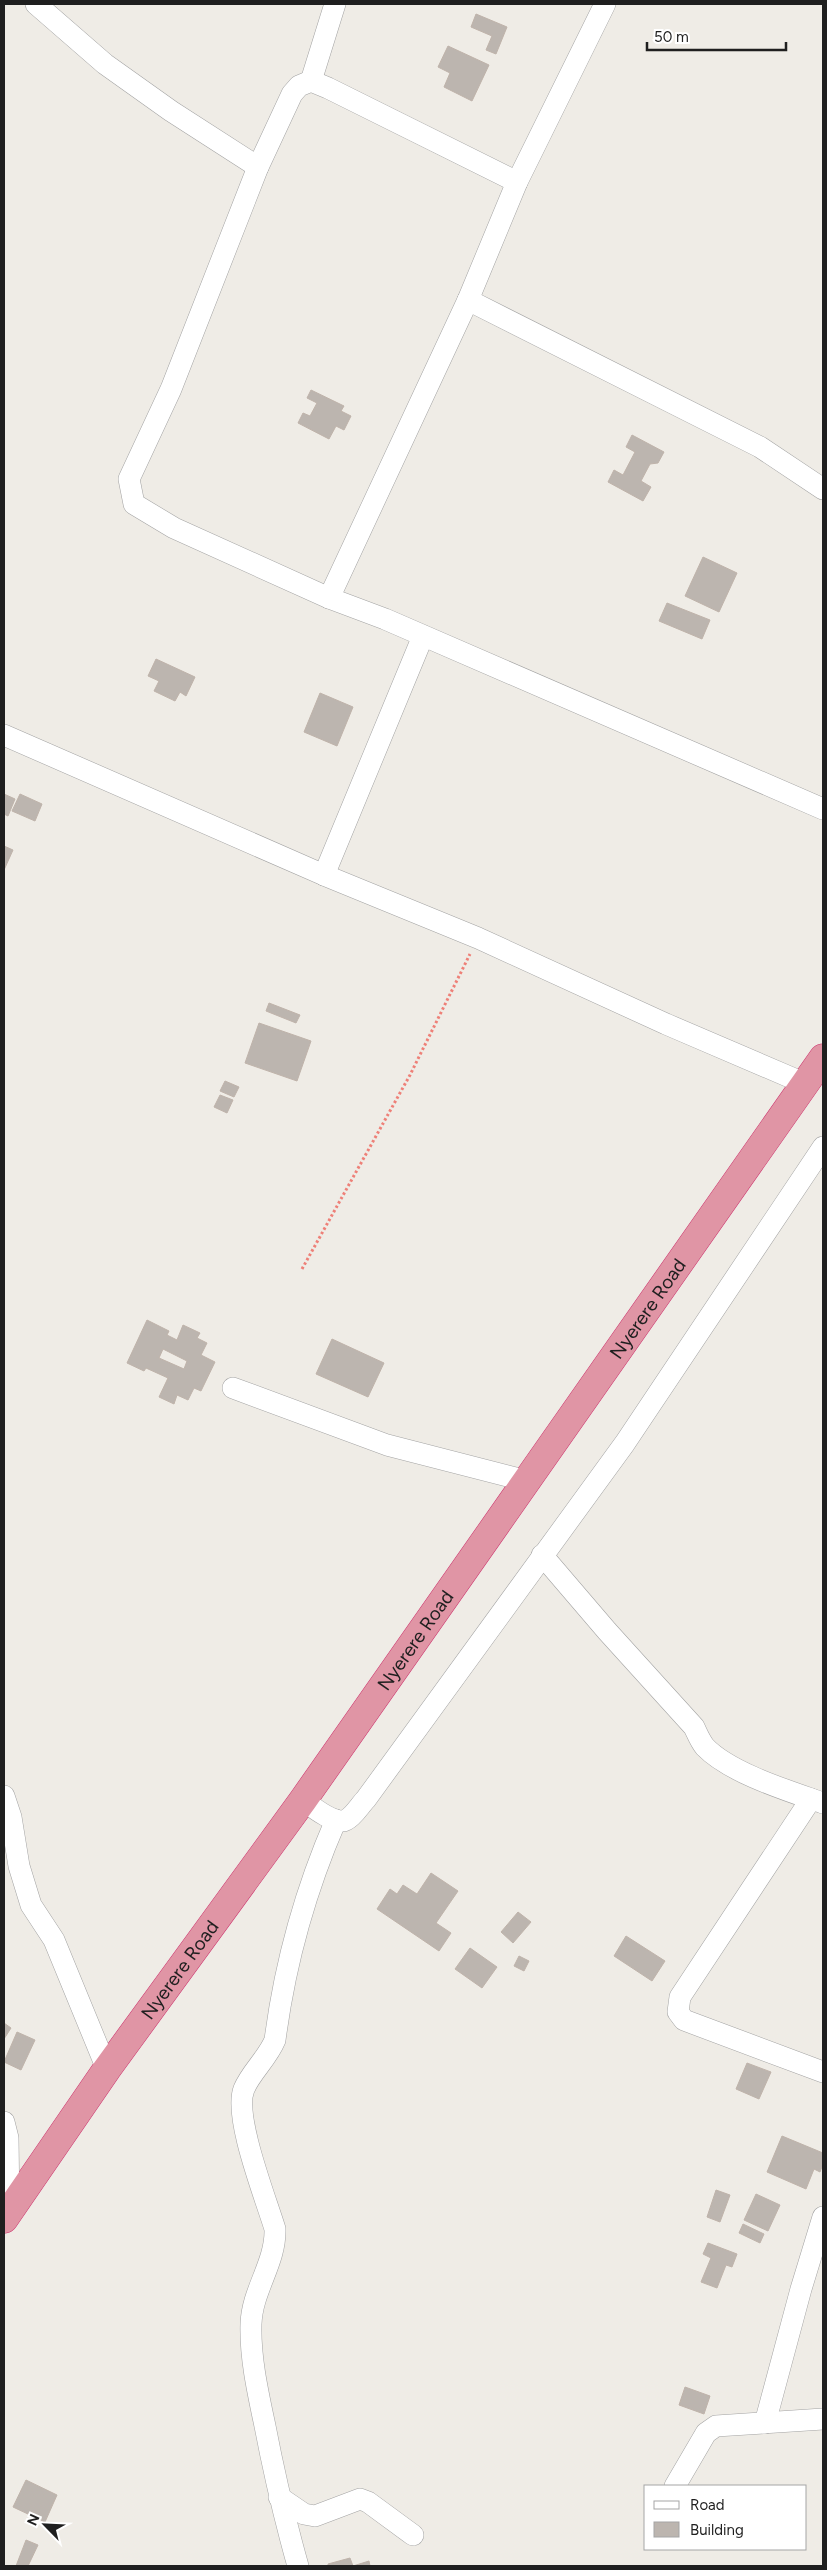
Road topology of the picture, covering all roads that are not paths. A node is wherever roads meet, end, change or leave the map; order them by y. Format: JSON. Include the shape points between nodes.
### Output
{"nodes":[{"id":1,"x":36,"y":4,"type":"edge"},
{"id":2,"x":336,"y":4,"type":"edge"},
{"id":3,"x":605,"y":4,"type":"edge"},
{"id":4,"x":311,"y":81,"type":"junction"},
{"id":5,"x":258,"y":167,"type":"junction"},
{"id":6,"x":517,"y":182,"type":"junction"},
{"id":7,"x":468,"y":300,"type":"junction"},
{"id":8,"x":823,"y":489,"type":"edge"},
{"id":9,"x":329,"y":598,"type":"junction"},
{"id":10,"x":423,"y":636,"type":"junction"},
{"id":11,"x":4,"y":735,"type":"edge"},
{"id":12,"x":823,"y":809,"type":"edge"},
{"id":13,"x":324,"y":874,"type":"junction"},
{"id":14,"x":823,"y":1058,"type":"edge"},
{"id":15,"x":806,"y":1084,"type":"junction"},
{"id":16,"x":823,"y":1147,"type":"edge"},
{"id":17,"x":233,"y":1388,"type":"dead end"},
{"id":18,"x":527,"y":1481,"type":"junction"},
{"id":19,"x":542,"y":1555,"type":"junction"},
{"id":20,"x":4,"y":1796,"type":"edge"},
{"id":21,"x":303,"y":1800,"type":"junction"},
{"id":22,"x":817,"y":1801,"type":"edge"},
{"id":23,"x":336,"y":1820,"type":"junction"},
{"id":24,"x":106,"y":2069,"type":"junction"},
{"id":25,"x":823,"y":2072,"type":"edge"},
{"id":26,"x":4,"y":2122,"type":"edge"},
{"id":27,"x":6,"y":2215,"type":"edge"},
{"id":28,"x":823,"y":2217,"type":"edge"},
{"id":29,"x":823,"y":2419,"type":"edge"},
{"id":30,"x":765,"y":2423,"type":"junction"},
{"id":31,"x":676,"y":2485,"type":"edge"},
{"id":32,"x":279,"y":2497,"type":"junction"},
{"id":33,"x":413,"y":2535,"type":"dead end"},
{"id":34,"x":298,"y":2566,"type":"edge"}],
"edges":[{"from":1,"to":5,"type":"street","via":[[105,64]]},
{"from":2,"to":4,"type":"street"},
{"from":3,"to":6,"type":"street"},
{"from":4,"to":5,"type":"street","via":[[299,86],[292,94]]},
{"from":4,"to":6,"type":"street"},
{"from":5,"to":9,"type":"street","via":[[171,389],[129,479],[130,494],[141,511]]},
{"from":6,"to":7,"type":"street"},
{"from":7,"to":8,"type":"street","via":[[752,443]]},
{"from":7,"to":9,"type":"street"},
{"from":9,"to":10,"type":"street"},
{"from":10,"to":12,"type":"street"},
{"from":10,"to":13,"type":"street"},
{"from":11,"to":13,"type":"street"},
{"from":13,"to":15,"type":"street","via":[[478,938]]},
{"from":14,"to":15,"type":"highway","name":"Nyerere Road"},
{"from":15,"to":18,"type":"highway","name":"Nyerere Road"},
{"from":16,"to":19,"type":"street","via":[[625,1442]]},
{"from":17,"to":18,"type":"street","via":[[388,1444]]},
{"from":18,"to":21,"type":"highway","name":"Nyerere Road"},
{"from":19,"to":22,"type":"street","via":[[694,1726],[703,1745],[713,1755],[756,1778]]},
{"from":19,"to":23,"type":"street","via":[[366,1798],[347,1820]]},
{"from":20,"to":24,"type":"street","via":[[19,1866],[32,1904],[54,1940]]},
{"from":21,"to":23,"type":"street"},
{"from":21,"to":24,"type":"highway","name":"Nyerere Road"},
{"from":22,"to":25,"type":"street","via":[[680,1996],[678,2012],[684,2020]]},
{"from":23,"to":32,"type":"street","via":[[290,1953],[275,2040],[245,2088],[241,2102],[247,2138],[275,2230],[276,2245],[255,2300],[251,2324],[257,2388]]},
{"from":24,"to":27,"type":"highway","name":"Nyerere Road"},
{"from":26,"to":27,"type":"street","via":[[8,2138]]},
{"from":28,"to":30,"type":"street"},
{"from":29,"to":30,"type":"street"},
{"from":30,"to":31,"type":"street","via":[[716,2426],[706,2433]]},
{"from":32,"to":33,"type":"street","via":[[304,2514],[315,2516],[360,2499]]},
{"from":32,"to":34,"type":"street"}]}
